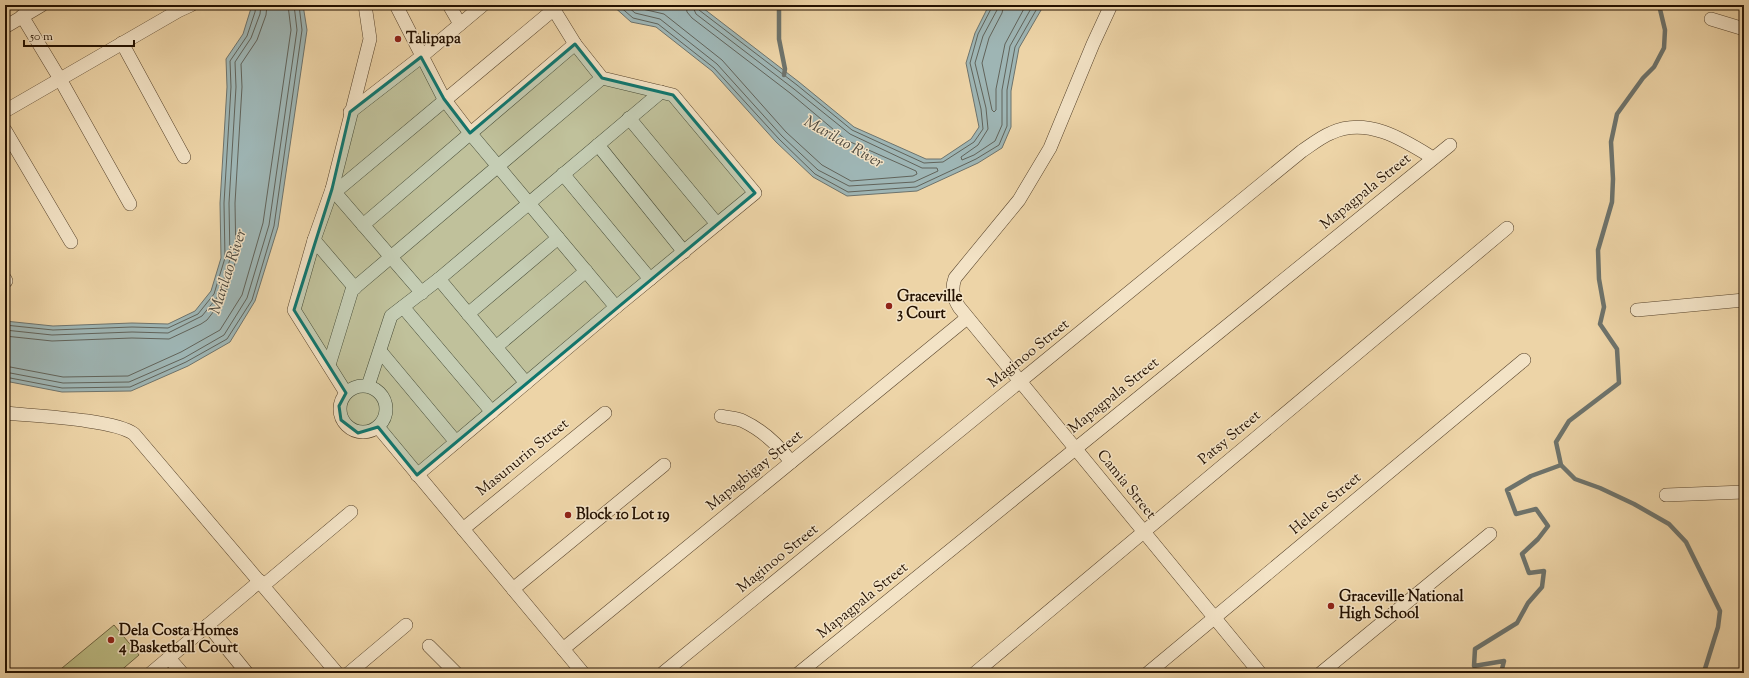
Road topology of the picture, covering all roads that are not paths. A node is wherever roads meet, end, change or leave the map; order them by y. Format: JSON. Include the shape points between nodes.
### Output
{"nodes":[{"id":1,"x":42,"y":5,"type":"edge"},
{"id":2,"x":191,"y":5,"type":"edge"},
{"id":3,"x":365,"y":5,"type":"edge"},
{"id":4,"x":396,"y":5,"type":"edge"},
{"id":5,"x":450,"y":5,"type":"edge"},
{"id":6,"x":483,"y":5,"type":"edge"},
{"id":7,"x":1111,"y":5,"type":"edge"},
{"id":8,"x":552,"y":7,"type":"edge"},
{"id":9,"x":22,"y":16,"type":"junction"},
{"id":10,"x":1711,"y":19,"type":"dead end"},
{"id":11,"x":460,"y":24,"type":"junction"},
{"id":12,"x":5,"y":26,"type":"edge"},
{"id":13,"x":1744,"y":29,"type":"edge"},
{"id":14,"x":122,"y":43,"type":"junction"},
{"id":15,"x":575,"y":44,"type":"junction"},
{"id":16,"x":421,"y":57,"type":"junction"},
{"id":17,"x":602,"y":78,"type":"junction"},
{"id":18,"x":60,"y":79,"type":"junction"},
{"id":19,"x":661,"y":92,"type":"junction"},
{"id":20,"x":444,"y":99,"type":"junction"},
{"id":21,"x":5,"y":111,"type":"edge"},
{"id":22,"x":350,"y":112,"type":"junction"},
{"id":23,"x":629,"y":118,"type":"junction"},
{"id":24,"x":5,"y":130,"type":"edge"},
{"id":25,"x":470,"y":133,"type":"junction"},
{"id":26,"x":598,"y":145,"type":"junction"},
{"id":27,"x":1450,"y":145,"type":"dead end"},
{"id":28,"x":184,"y":157,"type":"dead end"},
{"id":29,"x":1433,"y":158,"type":"junction"},
{"id":30,"x":498,"y":167,"type":"junction"},
{"id":31,"x":563,"y":174,"type":"junction"},
{"id":32,"x":333,"y":190,"type":"junction"},
{"id":33,"x":529,"y":203,"type":"junction"},
{"id":34,"x":130,"y":204,"type":"dead end"},
{"id":35,"x":717,"y":224,"type":"junction"},
{"id":36,"x":363,"y":225,"type":"junction"},
{"id":37,"x":1507,"y":228,"type":"dead end"},
{"id":38,"x":558,"y":238,"type":"junction"},
{"id":39,"x":314,"y":240,"type":"junction"},
{"id":40,"x":70,"y":242,"type":"dead end"},
{"id":41,"x":684,"y":252,"type":"junction"},
{"id":42,"x":391,"y":257,"type":"junction"},
{"id":43,"x":586,"y":271,"type":"junction"},
{"id":44,"x":440,"y":279,"type":"junction"},
{"id":45,"x":650,"y":279,"type":"junction"},
{"id":46,"x":355,"y":288,"type":"junction"},
{"id":47,"x":422,"y":292,"type":"junction"},
{"id":48,"x":1744,"y":300,"type":"edge"},
{"id":49,"x":403,"y":307,"type":"junction"},
{"id":50,"x":616,"y":307,"type":"junction"},
{"id":51,"x":1638,"y":310,"type":"dead end"},
{"id":52,"x":468,"y":314,"type":"junction"},
{"id":53,"x":967,"y":318,"type":"junction"},
{"id":54,"x":496,"y":348,"type":"junction"},
{"id":55,"x":380,"y":351,"type":"junction"},
{"id":56,"x":1524,"y":360,"type":"dead end"},
{"id":57,"x":329,"y":365,"type":"junction"},
{"id":58,"x":1020,"y":382,"type":"junction"},
{"id":59,"x":526,"y":383,"type":"junction"},
{"id":60,"x":368,"y":386,"type":"junction"},
{"id":61,"x":346,"y":393,"type":"junction"},
{"id":62,"x":492,"y":412,"type":"junction"},
{"id":63,"x":5,"y":413,"type":"edge"},
{"id":64,"x":604,"y":413,"type":"dead end"},
{"id":65,"x":721,"y":416,"type":"dead end"},
{"id":66,"x":378,"y":427,"type":"junction"},
{"id":67,"x":456,"y":442,"type":"junction"},
{"id":68,"x":1075,"y":449,"type":"junction"},
{"id":69,"x":791,"y":462,"type":"junction"},
{"id":70,"x":664,"y":465,"type":"dead end"},
{"id":71,"x":417,"y":475,"type":"junction"},
{"id":72,"x":1744,"y":492,"type":"edge"},
{"id":73,"x":1666,"y":495,"type":"dead end"},
{"id":74,"x":351,"y":512,"type":"dead end"},
{"id":75,"x":462,"y":528,"type":"junction"},
{"id":76,"x":1144,"y":531,"type":"junction"},
{"id":77,"x":1490,"y":534,"type":"dead end"},
{"id":78,"x":262,"y":583,"type":"junction"},
{"id":79,"x":513,"y":589,"type":"junction"},
{"id":80,"x":1215,"y":618,"type":"junction"},
{"id":81,"x":208,"y":625,"type":"junction"},
{"id":82,"x":406,"y":625,"type":"dead end"},
{"id":83,"x":429,"y":646,"type":"dead end"},
{"id":84,"x":563,"y":649,"type":"junction"},
{"id":85,"x":169,"y":658,"type":"junction"},
{"id":86,"x":151,"y":673,"type":"edge"},
{"id":87,"x":182,"y":673,"type":"edge"},
{"id":88,"x":248,"y":673,"type":"edge"},
{"id":89,"x":337,"y":673,"type":"edge"},
{"id":90,"x":349,"y":673,"type":"edge"},
{"id":91,"x":456,"y":673,"type":"edge"},
{"id":92,"x":583,"y":673,"type":"edge"},
{"id":93,"x":663,"y":673,"type":"edge"},
{"id":94,"x":799,"y":673,"type":"edge"},
{"id":95,"x":975,"y":673,"type":"edge"},
{"id":96,"x":1148,"y":673,"type":"edge"},
{"id":97,"x":1260,"y":673,"type":"edge"},
{"id":98,"x":1321,"y":673,"type":"edge"}],
"edges":[{"from":1,"to":9,"type":"street"},
{"from":2,"to":14,"type":"street"},
{"from":3,"to":22,"type":"street","via":[[370,39]]},
{"from":4,"to":16,"type":"street"},
{"from":5,"to":11,"type":"street"},
{"from":6,"to":11,"type":"street"},
{"from":7,"to":53,"type":"street","name":"Camia Street","via":[[1050,148],[1019,200],[955,278],[952,286],[954,297]]},
{"from":8,"to":15,"type":"street"},
{"from":8,"to":20,"type":"street"},
{"from":9,"to":12,"type":"street"},
{"from":9,"to":18,"type":"street"},
{"from":10,"to":13,"type":"street"},
{"from":11,"to":16,"type":"street"},
{"from":14,"to":18,"type":"street"},
{"from":14,"to":28,"type":"street"},
{"from":15,"to":17,"type":"street"},
{"from":15,"to":25,"type":"street"},
{"from":16,"to":20,"type":"street"},
{"from":16,"to":22,"type":"street"},
{"from":17,"to":19,"type":"street"},
{"from":17,"to":30,"type":"street"},
{"from":18,"to":21,"type":"street"},
{"from":18,"to":34,"type":"street"},
{"from":19,"to":23,"type":"street"},
{"from":19,"to":35,"type":"street","via":[[673,95],[755,193]]},
{"from":20,"to":25,"type":"street"},
{"from":20,"to":32,"type":"street"},
{"from":22,"to":32,"type":"street"},
{"from":23,"to":26,"type":"street"},
{"from":23,"to":35,"type":"street"},
{"from":24,"to":40,"type":"street"},
{"from":25,"to":30,"type":"street"},
{"from":25,"to":36,"type":"street"},
{"from":26,"to":31,"type":"street"},
{"from":26,"to":41,"type":"street"},
{"from":27,"to":29,"type":"street","name":"Mapagpala Street"},
{"from":29,"to":58,"type":"street","name":"Maginoo Street","via":[[1398,137],[1382,132],[1362,127],[1331,132],[1302,151]]},
{"from":29,"to":68,"type":"street","name":"Mapagpala Street"},
{"from":30,"to":33,"type":"street"},
{"from":30,"to":42,"type":"street"},
{"from":31,"to":33,"type":"street"},
{"from":31,"to":45,"type":"street"},
{"from":32,"to":36,"type":"street"},
{"from":32,"to":39,"type":"street"},
{"from":33,"to":38,"type":"street"},
{"from":33,"to":44,"type":"street"},
{"from":35,"to":41,"type":"street"},
{"from":36,"to":42,"type":"street"},
{"from":37,"to":76,"type":"street","name":"Patsy Street"},
{"from":38,"to":43,"type":"street"},
{"from":38,"to":52,"type":"street"},
{"from":39,"to":46,"type":"street"},
{"from":39,"to":57,"type":"street","via":[[294,310]]},
{"from":41,"to":45,"type":"street"},
{"from":42,"to":46,"type":"street"},
{"from":42,"to":47,"type":"street"},
{"from":43,"to":50,"type":"street"},
{"from":43,"to":54,"type":"street"},
{"from":44,"to":47,"type":"street"},
{"from":44,"to":52,"type":"street"},
{"from":45,"to":50,"type":"street"},
{"from":46,"to":57,"type":"street","via":[[352,290]]},
{"from":47,"to":49,"type":"street"},
{"from":48,"to":51,"type":"street"},
{"from":49,"to":55,"type":"street","via":[[392,316]]},
{"from":49,"to":62,"type":"street"},
{"from":50,"to":59,"type":"street"},
{"from":52,"to":54,"type":"street"},
{"from":53,"to":58,"type":"street","name":"Camia Street"},
{"from":53,"to":69,"type":"street","name":"Mapagbigay Street"},
{"from":54,"to":59,"type":"street"},
{"from":55,"to":60,"type":"street"},
{"from":55,"to":67,"type":"street"},
{"from":56,"to":80,"type":"street","name":"Helene Street"},
{"from":57,"to":61,"type":"street"},
{"from":58,"to":68,"type":"street","name":"Camia Street"},
{"from":58,"to":93,"type":"street","name":"Maginoo Street"},
{"from":59,"to":62,"type":"street"},
{"from":60,"to":61,"type":"street","via":[[352,388]]},
{"from":60,"to":66,"type":"street","via":[[379,393],[386,404],[385,417]]},
{"from":61,"to":66,"type":"street","via":[[339,406],[339,413],[346,426],[351,430],[365,433]]},
{"from":62,"to":67,"type":"street"},
{"from":63,"to":78,"type":"street","via":[[128,429]]},
{"from":64,"to":75,"type":"street","name":"Masunurin Street"},
{"from":65,"to":69,"type":"street","via":[[742,420],[767,437]]},
{"from":66,"to":71,"type":"street"},
{"from":67,"to":71,"type":"street"},
{"from":68,"to":76,"type":"street","name":"Camia Street"},
{"from":68,"to":94,"type":"street","name":"Mapagpala Street"},
{"from":69,"to":84,"type":"street","name":"Mapagbigay Street"},
{"from":70,"to":79,"type":"street"},
{"from":71,"to":75,"type":"street"},
{"from":72,"to":73,"type":"street"},
{"from":74,"to":78,"type":"street"},
{"from":75,"to":79,"type":"street"},
{"from":76,"to":80,"type":"street","name":"Camia Street"},
{"from":76,"to":95,"type":"street","name":"Patsy Street"},
{"from":77,"to":98,"type":"street"},
{"from":78,"to":81,"type":"street"},
{"from":78,"to":89,"type":"street"},
{"from":79,"to":84,"type":"street"},
{"from":80,"to":96,"type":"street","name":"Helene Street"},
{"from":80,"to":97,"type":"street","name":"Camia Street"},
{"from":81,"to":85,"type":"street"},
{"from":81,"to":88,"type":"street"},
{"from":82,"to":90,"type":"street"},
{"from":83,"to":91,"type":"street"},
{"from":84,"to":92,"type":"street"},
{"from":85,"to":86,"type":"street"},
{"from":85,"to":87,"type":"street"}]}
